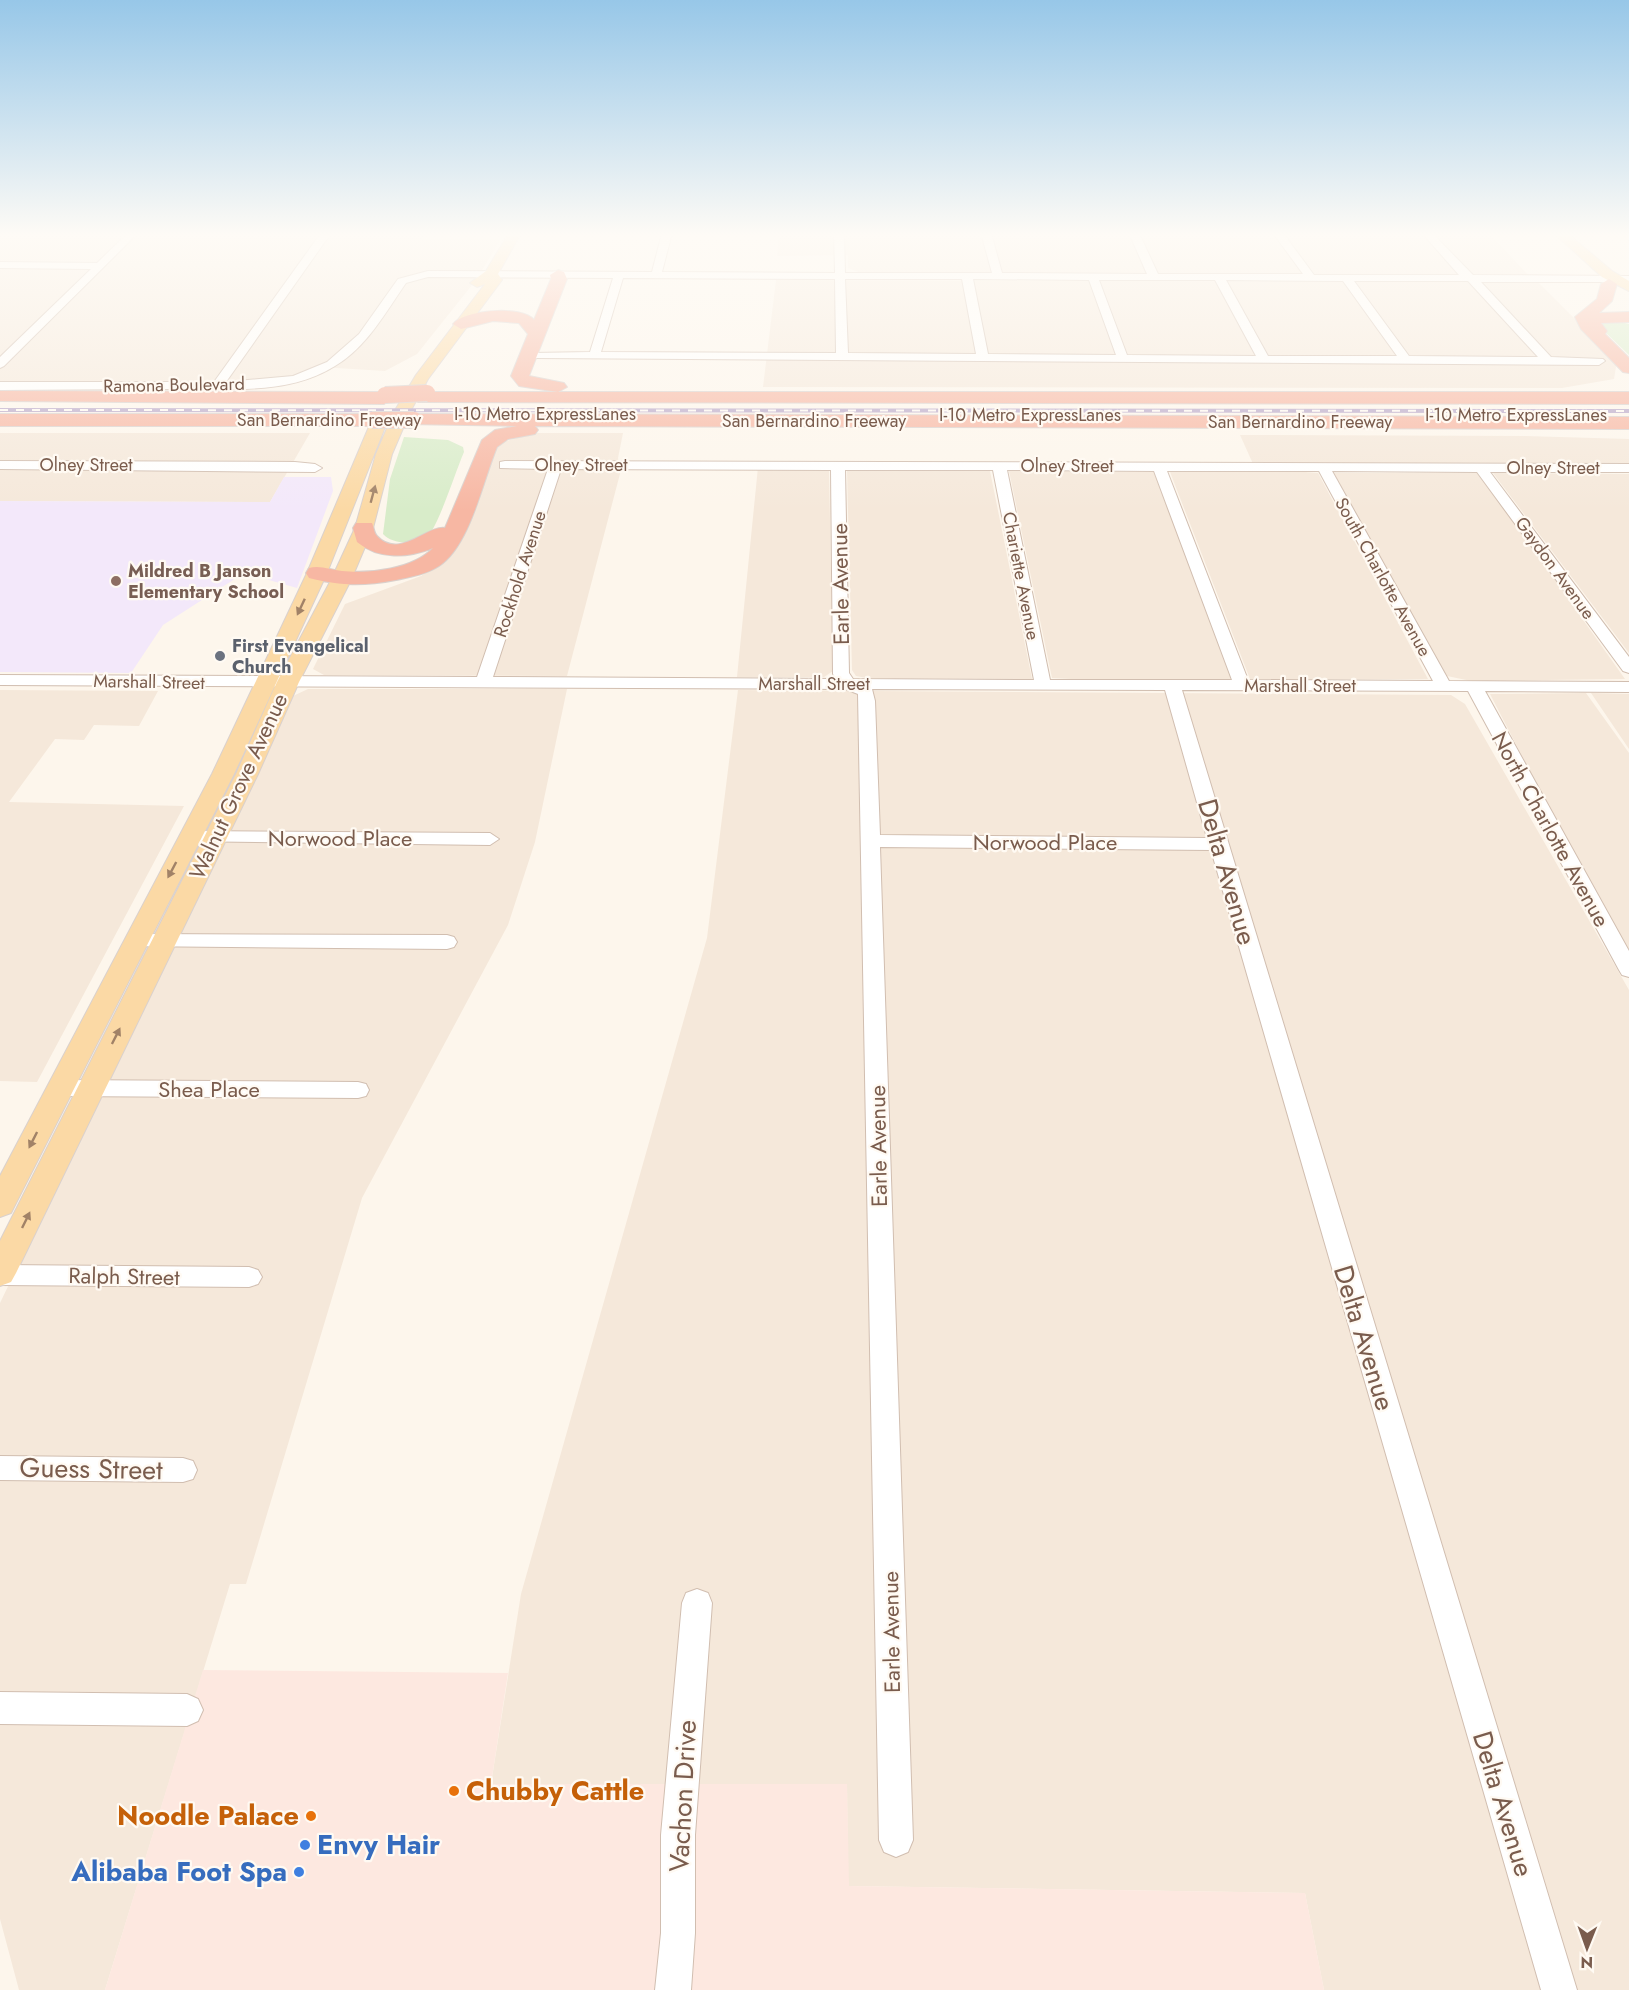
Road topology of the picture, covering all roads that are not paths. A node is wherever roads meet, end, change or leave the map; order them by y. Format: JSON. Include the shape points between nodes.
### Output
{"nodes":[{"id":1,"x":39,"y":326,"type":"edge"},
{"id":2,"x":261,"y":326,"type":"edge"},
{"id":3,"x":371,"y":326,"type":"edge"},
{"id":4,"x":443,"y":326,"type":"edge"},
{"id":5,"x":460,"y":326,"type":"edge"},
{"id":6,"x":529,"y":326,"type":"edge"},
{"id":7,"x":533,"y":326,"type":"edge"},
{"id":8,"x":540,"y":326,"type":"edge"},
{"id":9,"x":603,"y":326,"type":"edge"},
{"id":10,"x":841,"y":326,"type":"edge"},
{"id":11,"x":976,"y":326,"type":"edge"},
{"id":12,"x":1111,"y":326,"type":"edge"},
{"id":13,"x":1246,"y":326,"type":"edge"},
{"id":14,"x":1381,"y":326,"type":"edge"},
{"id":15,"x":1515,"y":326,"type":"edge"},
{"id":16,"x":1588,"y":326,"type":"edge"},
{"id":17,"x":1595,"y":326,"type":"edge"},
{"id":18,"x":531,"y":330,"type":"junction"},
{"id":19,"x":536,"y":355,"type":"dead end"},
{"id":20,"x":594,"y":356,"type":"junction"},
{"id":21,"x":842,"y":357,"type":"junction"},
{"id":22,"x":983,"y":358,"type":"junction"},
{"id":23,"x":1123,"y":358,"type":"junction"},
{"id":24,"x":1264,"y":359,"type":"junction"},
{"id":25,"x":1406,"y":360,"type":"junction"},
{"id":26,"x":1547,"y":360,"type":"junction"},
{"id":27,"x":1599,"y":361,"type":"dead end"},
{"id":28,"x":1629,"y":362,"type":"edge"},
{"id":29,"x":0,"y":364,"type":"edge"},
{"id":30,"x":1629,"y":368,"type":"edge"},
{"id":31,"x":1629,"y":380,"type":"edge"},
{"id":32,"x":219,"y":385,"type":"junction"},
{"id":33,"x":0,"y":386,"type":"edge"},
{"id":34,"x":1604,"y":389,"type":"junction"},
{"id":35,"x":1629,"y":389,"type":"edge"},
{"id":36,"x":0,"y":396,"type":"edge"},
{"id":37,"x":1532,"y":398,"type":"junction"},
{"id":38,"x":1629,"y":398,"type":"edge"},
{"id":39,"x":843,"y":399,"type":"junction"},
{"id":40,"x":0,"y":405,"type":"edge"},
{"id":41,"x":1629,"y":406,"type":"edge"},
{"id":42,"x":377,"y":409,"type":"junction"},
{"id":43,"x":418,"y":410,"type":"junction"},
{"id":44,"x":0,"y":413,"type":"edge"},
{"id":45,"x":1629,"y":415,"type":"edge"},
{"id":46,"x":0,"y":420,"type":"edge"},
{"id":47,"x":661,"y":422,"type":"junction"},
{"id":48,"x":1433,"y":423,"type":"junction"},
{"id":49,"x":1629,"y":423,"type":"edge"},
{"id":50,"x":1629,"y":434,"type":"edge"},
{"id":51,"x":506,"y":465,"type":"dead end"},
{"id":52,"x":556,"y":465,"type":"junction"},
{"id":53,"x":838,"y":466,"type":"junction"},
{"id":54,"x":999,"y":466,"type":"junction"},
{"id":55,"x":1159,"y":467,"type":"junction"},
{"id":56,"x":1323,"y":467,"type":"junction"},
{"id":57,"x":315,"y":468,"type":"dead end"},
{"id":58,"x":1481,"y":468,"type":"junction"},
{"id":59,"x":1629,"y":468,"type":"edge"},
{"id":60,"x":3,"y":469,"type":"edge"},
{"id":61,"x":364,"y":528,"type":"junction"},
{"id":62,"x":442,"y":533,"type":"junction"},
{"id":63,"x":317,"y":573,"type":"junction"},
{"id":64,"x":343,"y":574,"type":"junction"},
{"id":65,"x":1629,"y":668,"type":"edge"},
{"id":66,"x":0,"y":680,"type":"edge"},
{"id":67,"x":277,"y":682,"type":"junction"},
{"id":68,"x":483,"y":682,"type":"junction"},
{"id":69,"x":849,"y":684,"type":"junction"},
{"id":70,"x":1043,"y":685,"type":"junction"},
{"id":71,"x":1172,"y":685,"type":"junction"},
{"id":72,"x":1242,"y":686,"type":"junction"},
{"id":73,"x":1444,"y":687,"type":"junction"},
{"id":74,"x":1474,"y":687,"type":"junction"},
{"id":75,"x":1629,"y":687,"type":"edge"},
{"id":76,"x":189,"y":837,"type":"junction"},
{"id":77,"x":215,"y":838,"type":"junction"},
{"id":78,"x":490,"y":839,"type":"dead end"},
{"id":79,"x":872,"y":841,"type":"junction"},
{"id":80,"x":1219,"y":843,"type":"junction"},
{"id":81,"x":135,"y":941,"type":"junction"},
{"id":82,"x":163,"y":941,"type":"junction"},
{"id":83,"x":447,"y":942,"type":"dead end"},
{"id":84,"x":1629,"y":970,"type":"edge"},
{"id":85,"x":60,"y":1088,"type":"junction"},
{"id":86,"x":90,"y":1088,"type":"junction"},
{"id":87,"x":358,"y":1090,"type":"dead end"},
{"id":88,"x":0,"y":1205,"type":"edge"},
{"id":89,"x":0,"y":1274,"type":"edge"},
{"id":90,"x":249,"y":1277,"type":"dead end"},
{"id":91,"x":0,"y":1468,"type":"edge"},
{"id":92,"x":183,"y":1470,"type":"dead end"},
{"id":93,"x":697,"y":1603,"type":"dead end"},
{"id":94,"x":0,"y":1707,"type":"edge"},
{"id":95,"x":187,"y":1710,"type":"dead end"},
{"id":96,"x":896,"y":1840,"type":"dead end"},
{"id":97,"x":673,"y":1990,"type":"edge"},
{"id":98,"x":1559,"y":1990,"type":"edge"}],
"edges":[{"from":1,"to":29,"type":"street"},
{"from":2,"to":32,"type":"street"},
{"from":3,"to":32,"type":"street","name":"Ramona Boulevard","via":[[363,338],[320,371],[268,383]]},
{"from":4,"to":63,"type":"main road","name":"Walnut Grove Avenue","via":[[403,378],[383,412]]},
{"from":61,"to":5,"type":"main road","name":"Walnut Grove Avenue","one_way":true,"via":[[384,454],[402,412],[420,378]]},
{"from":6,"to":18,"type":"highway"},
{"from":7,"to":18,"type":"highway"},
{"from":8,"to":39,"type":"highway","via":[[520,376],[525,382],[558,387]]},
{"from":9,"to":20,"type":"street"},
{"from":10,"to":21,"type":"street"},
{"from":11,"to":22,"type":"street"},
{"from":12,"to":23,"type":"street"},
{"from":13,"to":24,"type":"street"},
{"from":14,"to":25,"type":"street"},
{"from":15,"to":26,"type":"street"},
{"from":16,"to":30,"type":"highway"},
{"from":17,"to":28,"type":"highway"},
{"from":18,"to":43,"type":"highway","via":[[507,383]]},
{"from":19,"to":20,"type":"street"},
{"from":20,"to":21,"type":"street"},
{"from":21,"to":22,"type":"street"},
{"from":22,"to":23,"type":"street"},
{"from":23,"to":24,"type":"street"},
{"from":24,"to":25,"type":"street"},
{"from":25,"to":26,"type":"street"},
{"from":26,"to":27,"type":"street"},
{"from":31,"to":34,"type":"highway"},
{"from":32,"to":33,"type":"street","name":"Ramona Boulevard"},
{"from":34,"to":35,"type":"highway"},
{"from":34,"to":37,"type":"highway"},
{"from":36,"to":42,"type":"highway","name":"San Bernardino Freeway"},
{"from":37,"to":38,"type":"highway","name":"San Bernardino Freeway"},
{"from":37,"to":39,"type":"highway","name":"San Bernardino Freeway"},
{"from":39,"to":43,"type":"highway","name":"San Bernardino Freeway"},
{"from":40,"to":42,"type":"highway","name":"I-10 Metro ExpressLanes"},
{"from":41,"to":43,"type":"highway","name":"I-10 Metro ExpressLanes"},
{"from":42,"to":43,"type":"highway"},
{"from":42,"to":43,"type":"highway","name":"I-10 Metro ExpressLanes"},
{"from":42,"to":44,"type":"highway","name":"I-10 Metro ExpressLanes"},
{"from":42,"to":46,"type":"highway","name":"San Bernardino Freeway","via":[[210,421]]},
{"from":43,"to":45,"type":"highway","name":"I-10 Metro ExpressLanes"},
{"from":43,"to":47,"type":"highway","name":"San Bernardino Freeway"},
{"from":43,"to":62,"type":"highway","via":[[477,444],[478,452]]},
{"from":47,"to":48,"type":"highway","name":"San Bernardino Freeway"},
{"from":47,"to":64,"type":"highway","via":[[527,430],[493,438],[442,552],[433,561],[364,579]]},
{"from":48,"to":49,"type":"highway","name":"San Bernardino Freeway"},
{"from":48,"to":50,"type":"highway","via":[[1501,430]]},
{"from":51,"to":52,"type":"street","name":"Olney Street"},
{"from":52,"to":53,"type":"street","name":"Olney Street"},
{"from":52,"to":68,"type":"street","name":"Rockhold Avenue"},
{"from":53,"to":54,"type":"street","name":"Olney Street"},
{"from":53,"to":69,"type":"street","name":"Earle Avenue","via":[[841,674]]},
{"from":54,"to":55,"type":"street","name":"Olney Street"},
{"from":54,"to":70,"type":"street","name":"Chariette Avenue"},
{"from":55,"to":56,"type":"street","name":"Olney Street"},
{"from":55,"to":72,"type":"street"},
{"from":56,"to":58,"type":"street","name":"Olney Street"},
{"from":56,"to":73,"type":"street","name":"South Charlotte Avenue"},
{"from":57,"to":60,"type":"street","name":"Olney Street"},
{"from":58,"to":59,"type":"street","name":"Olney Street"},
{"from":58,"to":65,"type":"street","name":"Gaydon Avenue"},
{"from":61,"to":62,"type":"highway","via":[[365,537],[373,546],[394,549],[428,544]]},
{"from":61,"to":64,"type":"main road","name":"Walnut Grove Avenue"},
{"from":62,"to":64,"type":"highway","via":[[430,553],[416,562]]},
{"from":63,"to":64,"type":"highway"},
{"from":63,"to":67,"type":"main road","name":"Walnut Grove Avenue","one_way":true},
{"from":64,"to":67,"type":"main road","name":"Walnut Grove Avenue"},
{"from":66,"to":67,"type":"street","name":"Marshall Street"},
{"from":67,"to":68,"type":"street","name":"Marshall Street"},
{"from":67,"to":76,"type":"main road","name":"Walnut Grove Avenue"},
{"from":67,"to":77,"type":"main road","name":"Walnut Grove Avenue"},
{"from":68,"to":69,"type":"street","name":"Marshall Street"},
{"from":69,"to":70,"type":"street","name":"Marshall Street"},
{"from":69,"to":79,"type":"street","name":"Earle Avenue","via":[[866,692]]},
{"from":70,"to":71,"type":"street","name":"Marshall Street"},
{"from":71,"to":72,"type":"street","name":"Marshall Street"},
{"from":71,"to":80,"type":"street","name":"Delta Avenue"},
{"from":72,"to":73,"type":"street","name":"Marshall Street"},
{"from":73,"to":74,"type":"street","name":"Marshall Street"},
{"from":74,"to":75,"type":"street","name":"Marshall Street"},
{"from":74,"to":84,"type":"street","name":"North Charlotte Avenue"},
{"from":76,"to":77,"type":"street","name":"Norwood Place"},
{"from":76,"to":81,"type":"main road","name":"Walnut Grove Avenue","one_way":true},
{"from":77,"to":78,"type":"street","name":"Norwood Place"},
{"from":77,"to":82,"type":"main road","name":"Walnut Grove Avenue"},
{"from":79,"to":80,"type":"street","name":"Norwood Place"},
{"from":79,"to":96,"type":"street","name":"Earle Avenue"},
{"from":80,"to":98,"type":"street","name":"Delta Avenue"},
{"from":81,"to":82,"type":"street"},
{"from":81,"to":85,"type":"main road","name":"Walnut Grove Avenue"},
{"from":82,"to":83,"type":"street"},
{"from":86,"to":82,"type":"main road","name":"Walnut Grove Avenue","one_way":true},
{"from":85,"to":86,"type":"street","name":"Shea Place"},
{"from":85,"to":88,"type":"main road","name":"Walnut Grove Avenue","one_way":true},
{"from":86,"to":87,"type":"street","name":"Shea Place"},
{"from":89,"to":86,"type":"main road","name":"Walnut Grove Avenue","one_way":true},
{"from":89,"to":90,"type":"street","name":"Ralph Street"},
{"from":91,"to":92,"type":"street","name":"Guess Street"},
{"from":93,"to":97,"type":"street","name":"Vachon Drive","via":[[678,1835],[678,1933]]},
{"from":94,"to":95,"type":"street"}]}
